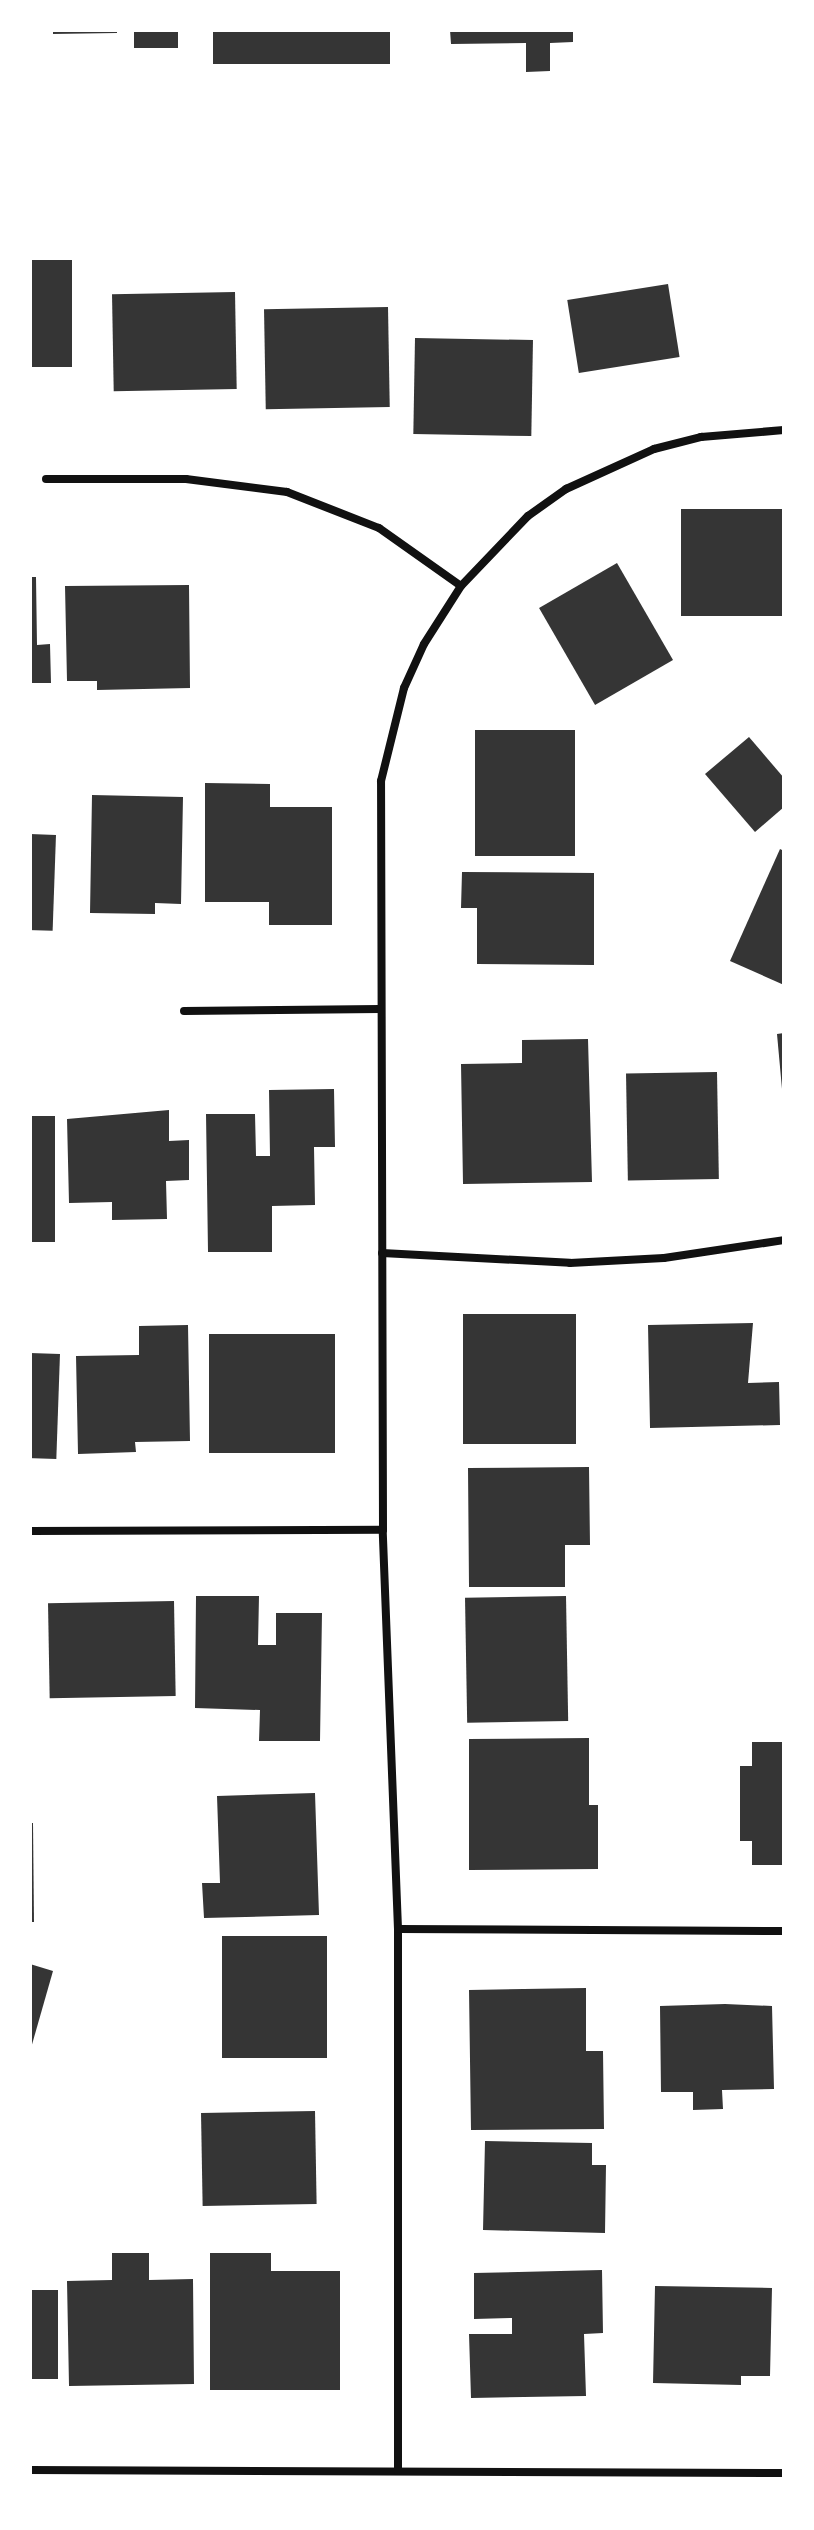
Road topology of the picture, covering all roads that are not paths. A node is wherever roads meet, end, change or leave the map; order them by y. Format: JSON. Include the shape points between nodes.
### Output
{"nodes":[{"id":1,"x":784,"y":430,"type":"edge"},
{"id":2,"x":46,"y":479,"type":"dead end"},
{"id":3,"x":461,"y":586,"type":"junction"},
{"id":4,"x":380,"y":1009,"type":"junction"},
{"id":5,"x":184,"y":1011,"type":"dead end"},
{"id":6,"x":784,"y":1240,"type":"edge"},
{"id":7,"x":382,"y":1253,"type":"junction"},
{"id":8,"x":383,"y":1530,"type":"junction"},
{"id":9,"x":30,"y":1531,"type":"edge"},
{"id":10,"x":398,"y":1929,"type":"junction"},
{"id":11,"x":784,"y":1931,"type":"edge"},
{"id":12,"x":30,"y":2470,"type":"edge"},
{"id":13,"x":398,"y":2471,"type":"junction"},
{"id":14,"x":784,"y":2473,"type":"edge"}],
"edges":[{"from":1,"to":3,"type":"street","via":[[701,437],[609,466],[528,516]]},
{"from":2,"to":3,"type":"street","via":[[186,479],[287,492],[379,528]]},
{"from":3,"to":4,"type":"street","via":[[424,644],[404,688],[384,770]]},
{"from":4,"to":5,"type":"street"},
{"from":4,"to":7,"type":"street"},
{"from":6,"to":7,"type":"street","via":[[664,1258],[570,1263]]},
{"from":7,"to":8,"type":"street"},
{"from":8,"to":9,"type":"street"},
{"from":8,"to":10,"type":"street"},
{"from":10,"to":11,"type":"street"},
{"from":10,"to":13,"type":"street"},
{"from":12,"to":13,"type":"street"},
{"from":13,"to":14,"type":"street"}]}
